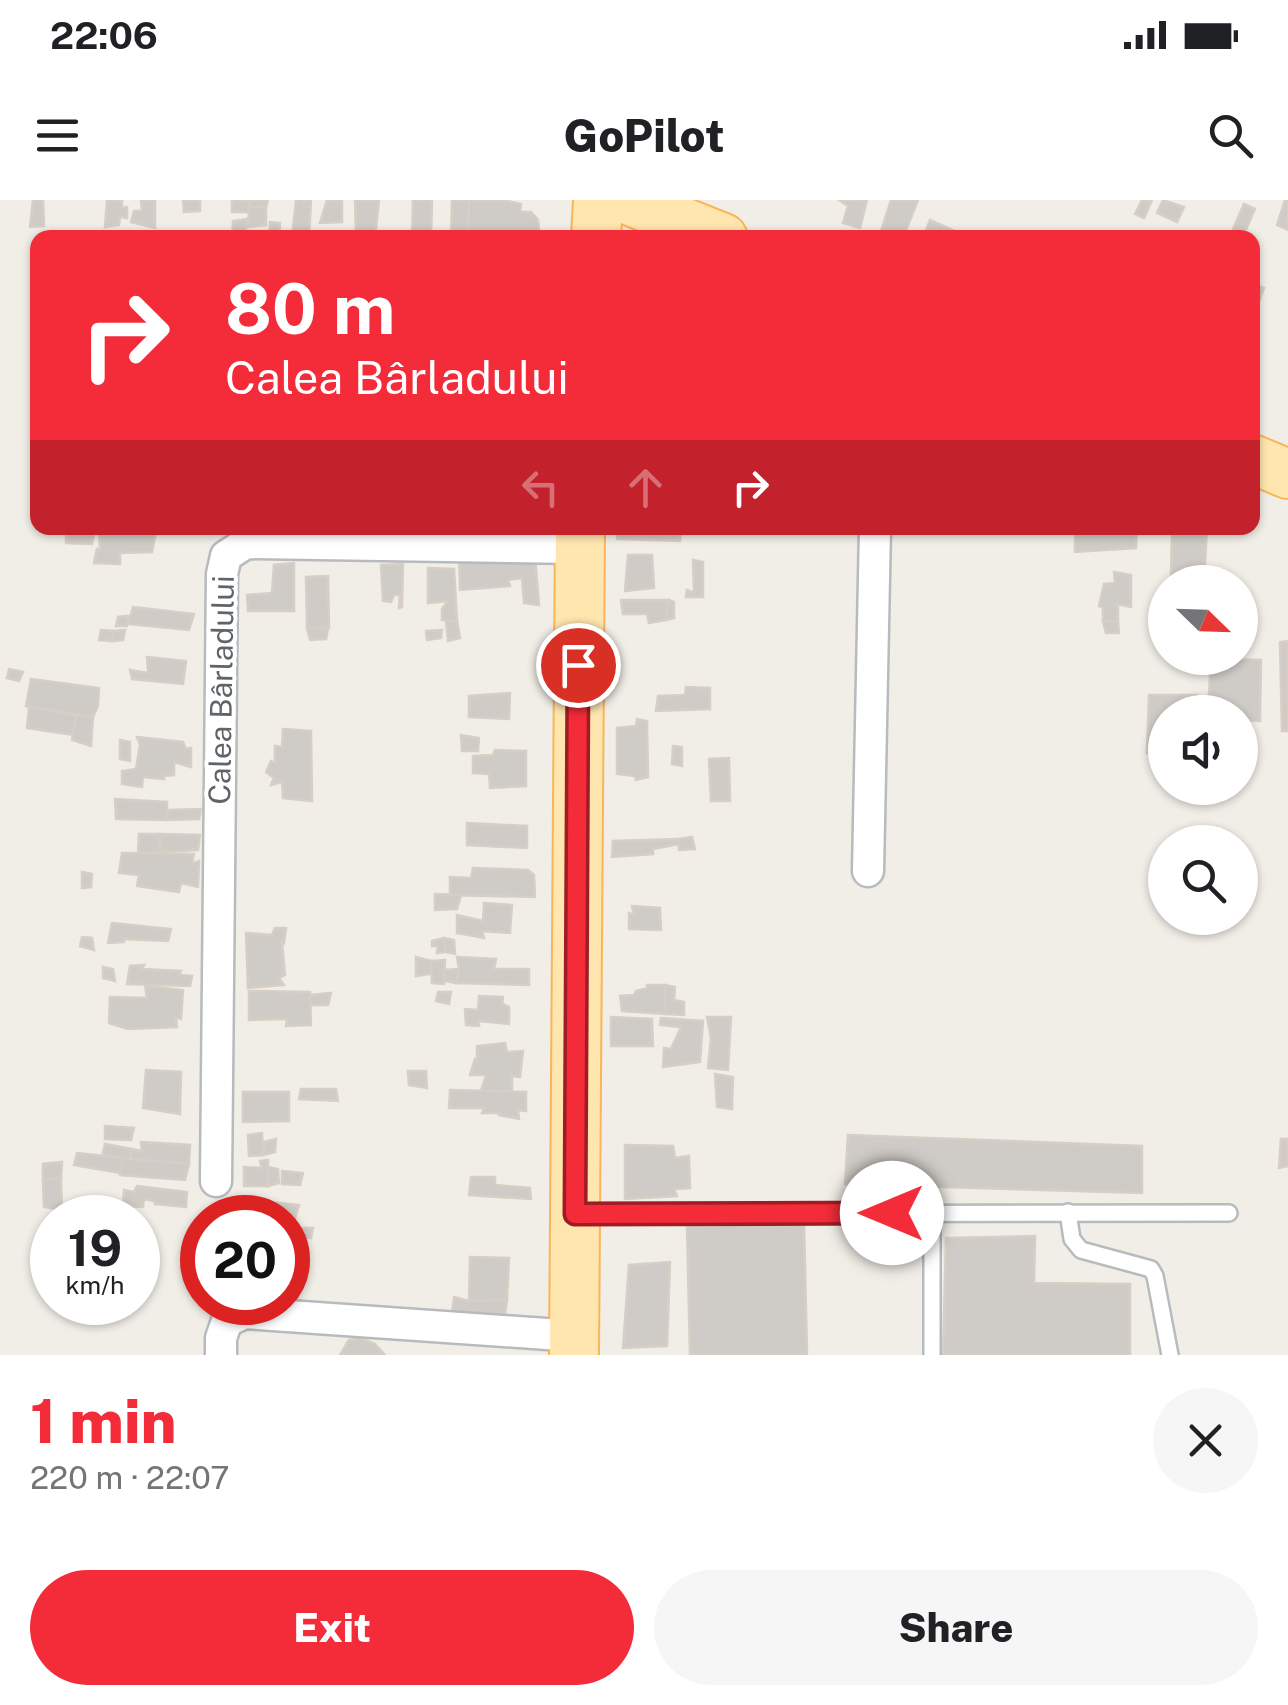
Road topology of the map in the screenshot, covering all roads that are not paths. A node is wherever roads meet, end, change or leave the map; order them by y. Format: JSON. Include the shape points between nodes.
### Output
{"nodes":[{"id":1,"x":598,"y":200,"type":"edge"},
{"id":2,"x":628,"y":200,"type":"edge"},
{"id":3,"x":596,"y":230,"type":"edge"},
{"id":4,"x":702,"y":230,"type":"edge"},
{"id":5,"x":1260,"y":462,"type":"edge"},
{"id":6,"x":1288,"y":474,"type":"edge"},
{"id":7,"x":875,"y":535,"type":"edge"},
{"id":8,"x":579,"y":538,"type":"edge"},
{"id":9,"x":868,"y":871,"type":"dead end"},
{"id":10,"x":216,"y":1181,"type":"dead end"},
{"id":11,"x":1068,"y":1212,"type":"junction"},
{"id":12,"x":932,"y":1213,"type":"junction"},
{"id":13,"x":1229,"y":1213,"type":"dead end"},
{"id":14,"x":575,"y":1214,"type":"junction"},
{"id":15,"x":574,"y":1346,"type":"edge"},
{"id":16,"x":221,"y":1355,"type":"edge"},
{"id":17,"x":932,"y":1355,"type":"edge"},
{"id":18,"x":1170,"y":1355,"type":"edge"}],
"edges":[{"from":1,"to":3,"type":"main road"},
{"from":2,"to":4,"type":"main road"},
{"from":5,"to":6,"type":"main road"},
{"from":7,"to":9,"type":"street"},
{"from":8,"to":10,"type":"street","name":"Calea Bârladului","via":[[246,543],[226,556]]},
{"from":8,"to":14,"type":"main road","name":"Calea Bârladului"},
{"from":11,"to":12,"type":"lane"},
{"from":11,"to":13,"type":"lane"},
{"from":11,"to":18,"type":"lane","via":[[1072,1239],[1082,1250],[1152,1269]]},
{"from":12,"to":14,"type":"lane"},
{"from":12,"to":17,"type":"lane"},
{"from":14,"to":15,"type":"main road","name":"Calea Bârladului"},
{"from":15,"to":16,"type":"street","via":[[245,1312],[227,1322]]}]}
